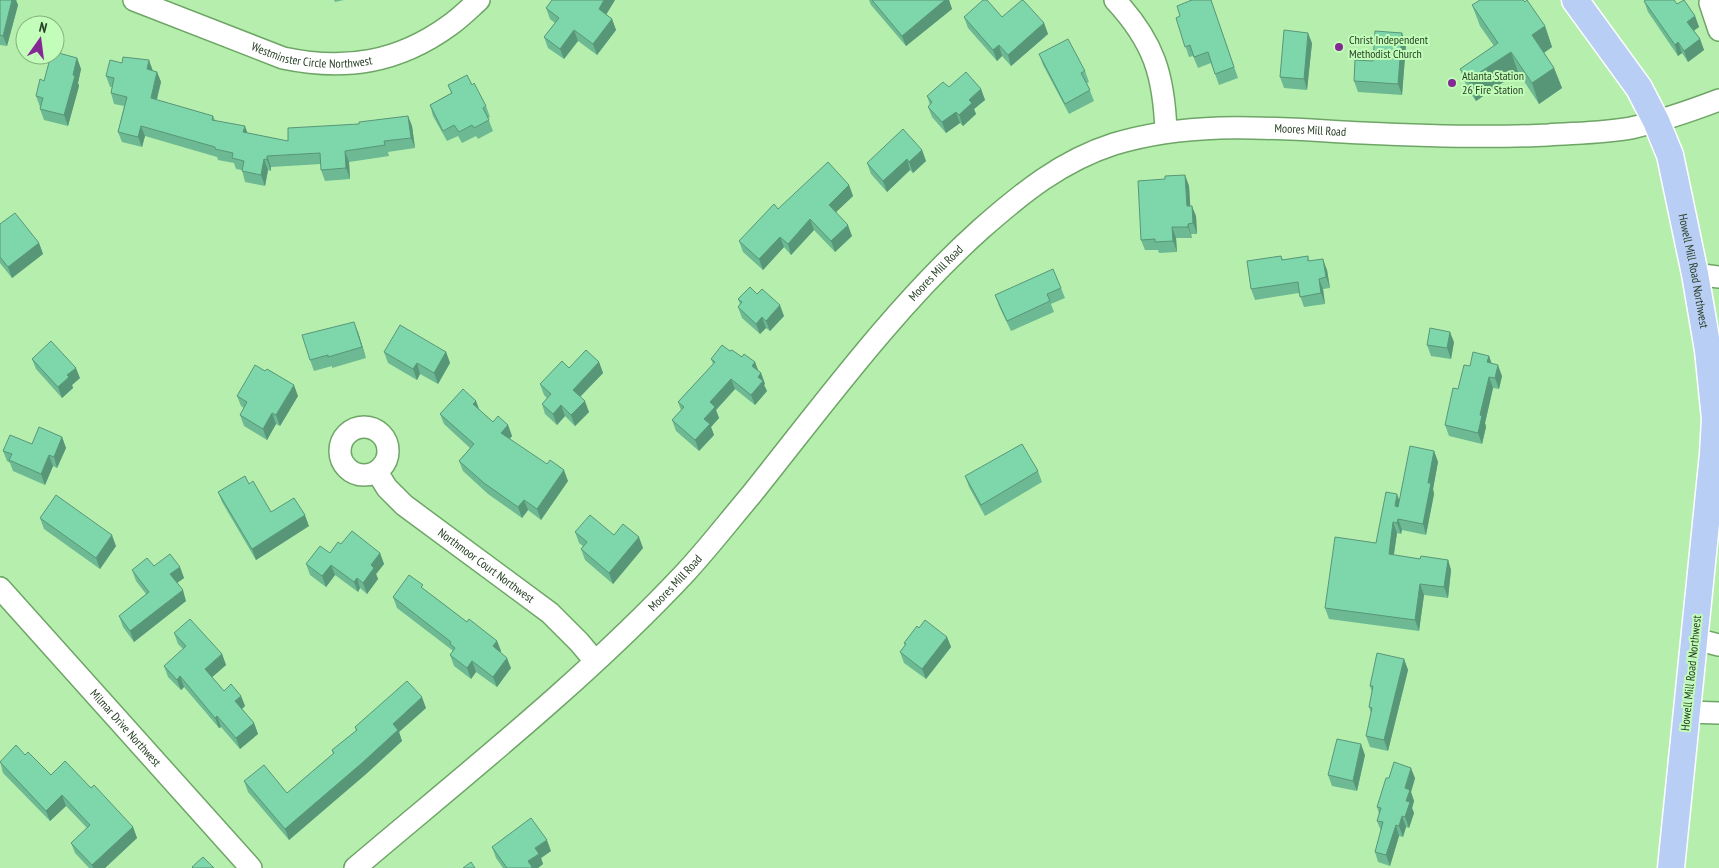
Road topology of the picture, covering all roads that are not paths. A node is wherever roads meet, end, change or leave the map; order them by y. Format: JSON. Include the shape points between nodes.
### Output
{"nodes":[{"id":1,"x":134,"y":0,"type":"edge"},
{"id":2,"x":479,"y":0,"type":"edge"},
{"id":3,"x":1115,"y":0,"type":"edge"},
{"id":4,"x":1575,"y":0,"type":"edge"},
{"id":5,"x":1711,"y":1,"type":"edge"},
{"id":6,"x":1719,"y":30,"type":"edge"},
{"id":7,"x":1719,"y":100,"type":"edge"},
{"id":8,"x":1656,"y":121,"type":"junction"},
{"id":9,"x":1166,"y":132,"type":"junction"},
{"id":10,"x":1707,"y":276,"type":"edge"},
{"id":11,"x":1714,"y":350,"type":"edge"},
{"id":12,"x":377,"y":472,"type":"dead end"},
{"id":13,"x":0,"y":588,"type":"edge"},
{"id":14,"x":1707,"y":642,"type":"edge"},
{"id":15,"x":595,"y":661,"type":"junction"},
{"id":16,"x":1687,"y":712,"type":"junction"},
{"id":17,"x":1719,"y":712,"type":"edge"},
{"id":18,"x":252,"y":868,"type":"edge"},
{"id":19,"x":355,"y":868,"type":"edge"},
{"id":20,"x":1672,"y":868,"type":"edge"}],
"edges":[{"from":1,"to":2,"type":"street","name":"Westminster Circle Northwest","via":[[283,58],[335,65],[384,58],[420,44],[451,25]]},
{"from":3,"to":9,"type":"street","via":[[1147,42],[1158,70],[1165,100]]},
{"from":4,"to":8,"type":"main road","name":"Howell Mill Road Northwest","via":[[1639,88]]},
{"from":5,"to":6,"type":"street"},
{"from":7,"to":8,"type":"street","name":"Moores Mill Road"},
{"from":8,"to":9,"type":"street","name":"Moores Mill Road","via":[[1602,132],[1523,136],[1401,135],[1251,126]]},
{"from":8,"to":10,"type":"main road","name":"Howell Mill Road Northwest","via":[[1670,155]]},
{"from":9,"to":15,"type":"street","name":"Moores Mill Road","via":[[1115,144],[1047,175],[967,242],[878,338],[689,568]]},
{"from":10,"to":11,"type":"main road","name":"Howell Mill Road Northwest"},
{"from":11,"to":14,"type":"main road","name":"Howell Mill Road Northwest"},
{"from":12,"to":15,"type":"street","name":"Northmoor Court Northwest","via":[[387,488],[404,504],[550,613]]},
{"from":13,"to":18,"type":"street","name":"Milmar Drive Northwest"},
{"from":14,"to":16,"type":"main road","name":"Howell Mill Road Northwest"},
{"from":15,"to":19,"type":"street","name":"Moores Mill Road"},
{"from":16,"to":17,"type":"street"},
{"from":16,"to":20,"type":"main road","name":"Howell Mill Road Northwest"}]}
